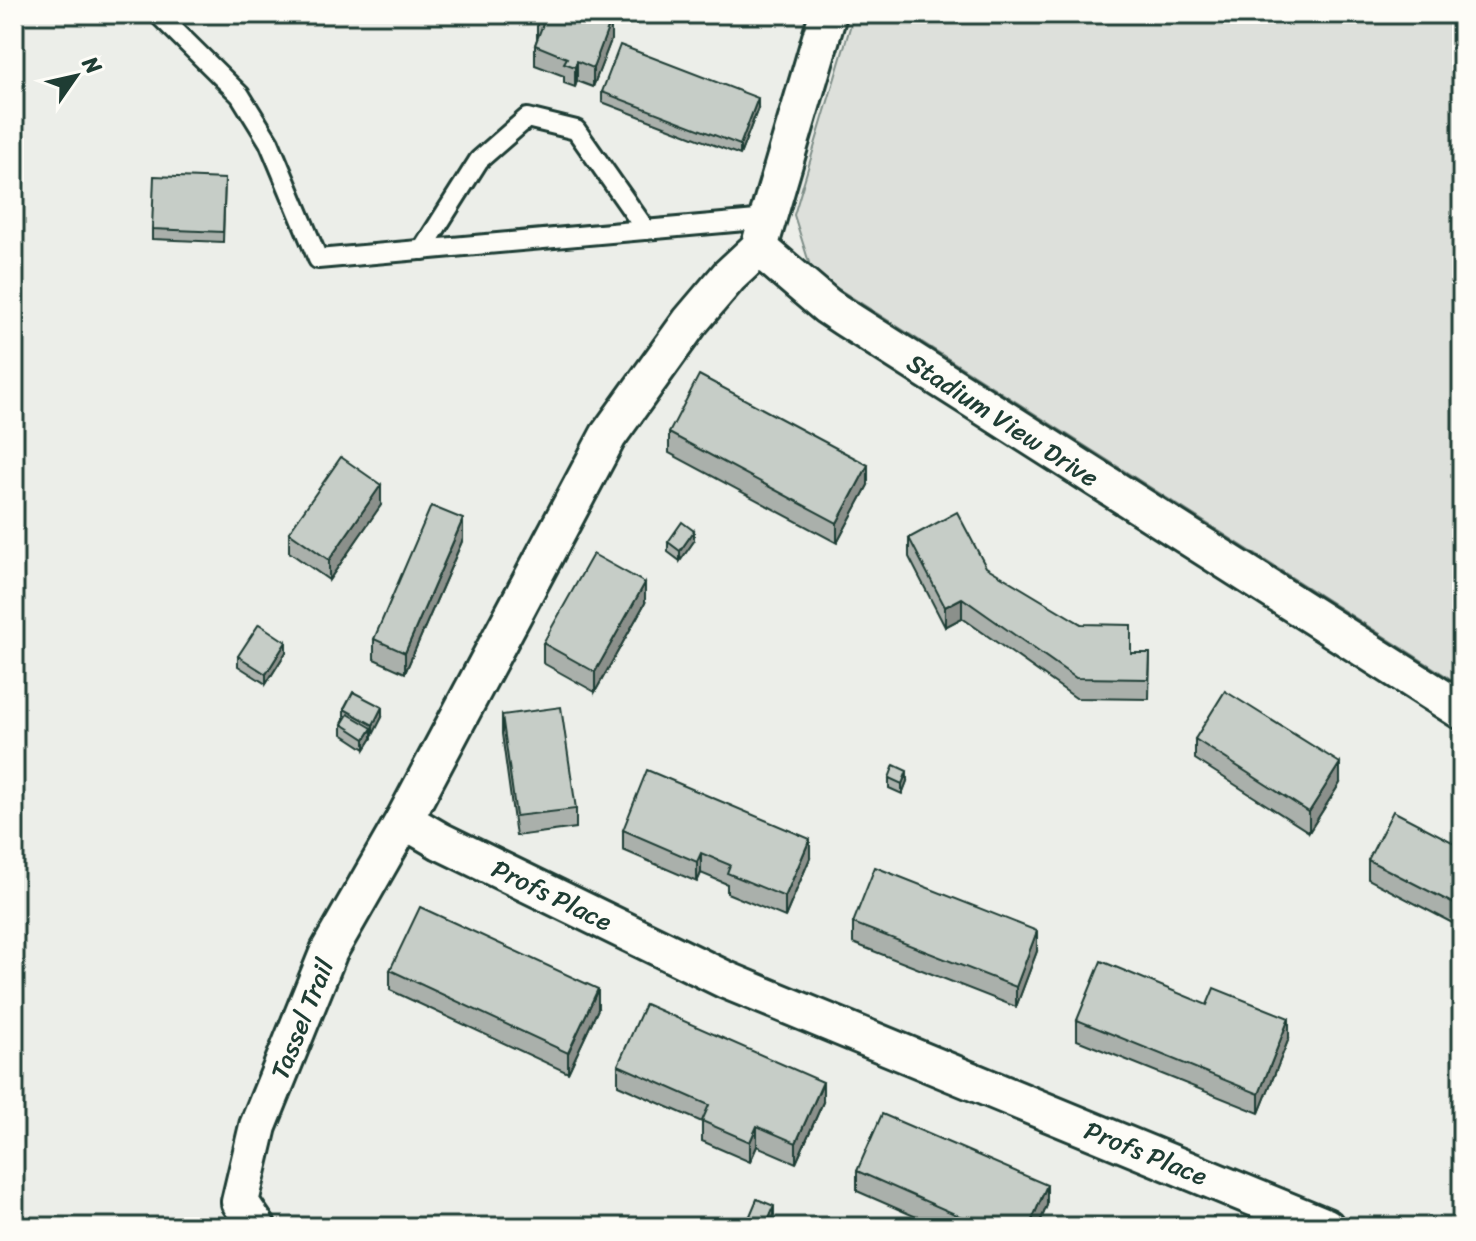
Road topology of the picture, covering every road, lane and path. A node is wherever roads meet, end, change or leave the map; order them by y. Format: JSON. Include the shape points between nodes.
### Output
{"nodes":[{"id":1,"x":158,"y":14,"type":"edge"},
{"id":2,"x":828,"y":14,"type":"edge"},
{"id":3,"x":646,"y":230,"type":"junction"},
{"id":4,"x":764,"y":233,"type":"junction"},
{"id":5,"x":422,"y":250,"type":"junction"},
{"id":6,"x":1462,"y":711,"type":"edge"},
{"id":7,"x":404,"y":820,"type":"junction"},
{"id":8,"x":257,"y":1227,"type":"edge"},
{"id":9,"x":1326,"y":1227,"type":"edge"}],
"edges":[{"from":1,"to":5,"type":"lane","via":[[240,95],[269,142],[318,259]]},
{"from":2,"to":4,"type":"street"},
{"from":3,"to":4,"type":"lane"},
{"from":3,"to":5,"type":"lane"},
{"from":3,"to":5,"type":"lane","via":[[576,130],[527,118],[479,160]]},
{"from":4,"to":6,"type":"street","name":"Stadium View Drive","via":[[836,312]]},
{"from":4,"to":7,"type":"street","via":[[690,322],[608,436]]},
{"from":7,"to":8,"type":"street","name":"Tassel Trail","via":[[329,951],[258,1126],[240,1202]]},
{"from":7,"to":9,"type":"street","name":"Profs Place","via":[[726,980]]}]}
